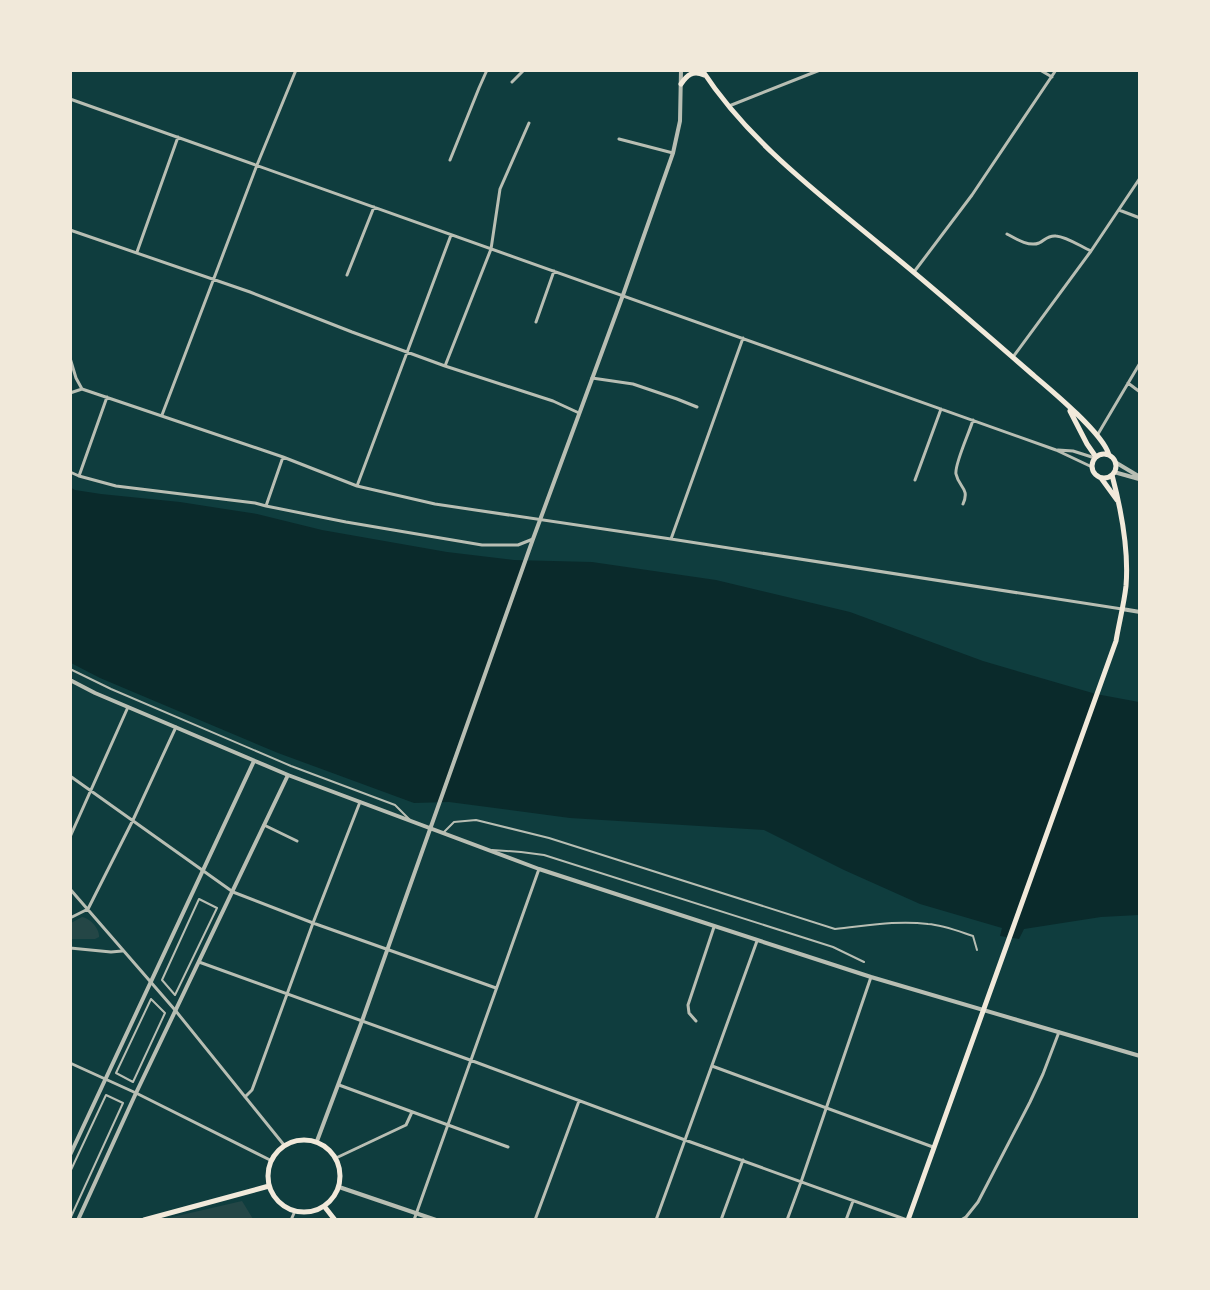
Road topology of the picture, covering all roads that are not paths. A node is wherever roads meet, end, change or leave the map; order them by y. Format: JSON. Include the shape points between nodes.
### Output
{"nodes":[{"id":1,"x":296,"y":70,"type":"edge"},
{"id":2,"x":487,"y":70,"type":"edge"},
{"id":3,"x":524,"y":70,"type":"edge"},
{"id":4,"x":681,"y":70,"type":"edge"},
{"id":5,"x":820,"y":70,"type":"edge"},
{"id":6,"x":1040,"y":70,"type":"edge"},
{"id":7,"x":1056,"y":70,"type":"edge"},
{"id":8,"x":703,"y":73,"type":"edge"},
{"id":9,"x":1052,"y":77,"type":"junction"},
{"id":10,"x":512,"y":82,"type":"dead end"},
{"id":11,"x":681,"y":84,"type":"junction"},
{"id":12,"x":70,"y":99,"type":"edge"},
{"id":13,"x":728,"y":107,"type":"junction"},
{"id":14,"x":529,"y":123,"type":"dead end"},
{"id":15,"x":178,"y":137,"type":"junction"},
{"id":16,"x":619,"y":139,"type":"dead end"},
{"id":17,"x":673,"y":153,"type":"junction"},
{"id":18,"x":450,"y":160,"type":"dead end"},
{"id":19,"x":257,"y":165,"type":"junction"},
{"id":20,"x":1140,"y":178,"type":"edge"},
{"id":21,"x":374,"y":207,"type":"junction"},
{"id":22,"x":1118,"y":210,"type":"junction"},
{"id":23,"x":1140,"y":218,"type":"edge"},
{"id":24,"x":70,"y":230,"type":"edge"},
{"id":25,"x":1007,"y":234,"type":"dead end"},
{"id":26,"x":452,"y":235,"type":"junction"},
{"id":27,"x":491,"y":249,"type":"junction"},
{"id":28,"x":1091,"y":251,"type":"junction"},
{"id":29,"x":137,"y":252,"type":"junction"},
{"id":30,"x":554,"y":271,"type":"junction"},
{"id":31,"x":914,"y":272,"type":"junction"},
{"id":32,"x":348,"y":275,"type":"dead end"},
{"id":33,"x":214,"y":279,"type":"junction"},
{"id":34,"x":623,"y":296,"type":"junction"},
{"id":35,"x":536,"y":322,"type":"dead end"},
{"id":36,"x":743,"y":338,"type":"junction"},
{"id":37,"x":407,"y":351,"type":"junction"},
{"id":38,"x":1013,"y":357,"type":"junction"},
{"id":39,"x":70,"y":358,"type":"edge"},
{"id":40,"x":1140,"y":363,"type":"edge"},
{"id":41,"x":446,"y":366,"type":"junction"},
{"id":42,"x":592,"y":378,"type":"junction"},
{"id":43,"x":1128,"y":383,"type":"junction"},
{"id":44,"x":82,"y":389,"type":"junction"},
{"id":45,"x":1140,"y":392,"type":"edge"},
{"id":46,"x":70,"y":393,"type":"edge"},
{"id":47,"x":107,"y":397,"type":"junction"},
{"id":48,"x":1067,"y":406,"type":"junction"},
{"id":49,"x":697,"y":407,"type":"dead end"},
{"id":50,"x":941,"y":409,"type":"junction"},
{"id":51,"x":580,"y":413,"type":"junction"},
{"id":52,"x":162,"y":415,"type":"junction"},
{"id":53,"x":973,"y":420,"type":"junction"},
{"id":54,"x":1097,"y":435,"type":"junction"},
{"id":55,"x":1056,"y":450,"type":"junction"},
{"id":56,"x":1109,"y":455,"type":"junction"},
{"id":57,"x":284,"y":457,"type":"junction"},
{"id":58,"x":1095,"y":457,"type":"junction"},
{"id":59,"x":1115,"y":462,"type":"junction"},
{"id":60,"x":1092,"y":467,"type":"junction"},
{"id":61,"x":70,"y":472,"type":"edge"},
{"id":62,"x":1113,"y":474,"type":"junction"},
{"id":63,"x":80,"y":476,"type":"junction"},
{"id":64,"x":1101,"y":478,"type":"junction"},
{"id":65,"x":1140,"y":478,"type":"edge"},
{"id":66,"x":915,"y":480,"type":"dead end"},
{"id":67,"x":357,"y":486,"type":"junction"},
{"id":68,"x":963,"y":504,"type":"dead end"},
{"id":69,"x":1120,"y":504,"type":"junction"},
{"id":70,"x":266,"y":506,"type":"junction"},
{"id":71,"x":541,"y":519,"type":"junction"},
{"id":72,"x":671,"y":539,"type":"junction"},
{"id":73,"x":532,"y":542,"type":"junction"},
{"id":74,"x":1122,"y":609,"type":"junction"},
{"id":75,"x":1140,"y":612,"type":"edge"},
{"id":76,"x":70,"y":669,"type":"edge"},
{"id":77,"x":70,"y":680,"type":"edge"},
{"id":78,"x":129,"y":707,"type":"junction"},
{"id":79,"x":176,"y":728,"type":"junction"},
{"id":80,"x":254,"y":761,"type":"junction"},
{"id":81,"x":288,"y":775,"type":"junction"},
{"id":82,"x":70,"y":776,"type":"edge"},
{"id":83,"x":92,"y":791,"type":"junction"},
{"id":84,"x":360,"y":802,"type":"junction"},
{"id":85,"x":133,"y":820,"type":"junction"},
{"id":86,"x":412,"y":822,"type":"junction"},
{"id":87,"x":263,"y":825,"type":"junction"},
{"id":88,"x":431,"y":829,"type":"junction"},
{"id":89,"x":443,"y":833,"type":"junction"},
{"id":90,"x":70,"y":837,"type":"edge"},
{"id":91,"x":297,"y":841,"type":"dead end"},
{"id":92,"x":487,"y":850,"type":"junction"},
{"id":93,"x":539,"y":868,"type":"junction"},
{"id":94,"x":203,"y":871,"type":"junction"},
{"id":95,"x":70,"y":889,"type":"edge"},
{"id":96,"x":232,"y":892,"type":"junction"},
{"id":97,"x":217,"y":908,"type":"joint"},
{"id":98,"x":88,"y":909,"type":"junction"},
{"id":99,"x":70,"y":918,"type":"edge"},
{"id":100,"x":313,"y":923,"type":"junction"},
{"id":101,"x":714,"y":927,"type":"junction"},
{"id":102,"x":758,"y":941,"type":"junction"},
{"id":103,"x":70,"y":948,"type":"edge"},
{"id":104,"x":387,"y":949,"type":"junction"},
{"id":105,"x":977,"y":950,"type":"dead end"},
{"id":106,"x":123,"y":951,"type":"junction"},
{"id":107,"x":199,"y":962,"type":"junction"},
{"id":108,"x":864,"y":962,"type":"dead end"},
{"id":109,"x":871,"y":977,"type":"junction"},
{"id":110,"x":151,"y":982,"type":"junction"},
{"id":111,"x":496,"y":988,"type":"junction"},
{"id":112,"x":287,"y":994,"type":"junction"},
{"id":113,"x":175,"y":1010,"type":"junction"},
{"id":114,"x":984,"y":1010,"type":"junction"},
{"id":115,"x":165,"y":1012,"type":"joint"},
{"id":116,"x":362,"y":1021,"type":"junction"},
{"id":117,"x":696,"y":1021,"type":"dead end"},
{"id":118,"x":1059,"y":1032,"type":"junction"},
{"id":119,"x":1140,"y":1056,"type":"edge"},
{"id":120,"x":470,"y":1060,"type":"junction"},
{"id":121,"x":70,"y":1063,"type":"edge"},
{"id":122,"x":712,"y":1066,"type":"junction"},
{"id":123,"x":105,"y":1079,"type":"junction"},
{"id":124,"x":339,"y":1085,"type":"junction"},
{"id":125,"x":136,"y":1093,"type":"junction"},
{"id":126,"x":244,"y":1097,"type":"junction"},
{"id":127,"x":579,"y":1101,"type":"junction"},
{"id":128,"x":826,"y":1108,"type":"junction"},
{"id":129,"x":412,"y":1112,"type":"junction"},
{"id":130,"x":447,"y":1125,"type":"junction"},
{"id":131,"x":685,"y":1140,"type":"junction"},
{"id":132,"x":317,"y":1141,"type":"junction"},
{"id":133,"x":284,"y":1145,"type":"junction"},
{"id":134,"x":508,"y":1147,"type":"dead end"},
{"id":135,"x":933,"y":1147,"type":"junction"},
{"id":136,"x":70,"y":1155,"type":"edge"},
{"id":137,"x":336,"y":1158,"type":"junction"},
{"id":138,"x":270,"y":1160,"type":"junction"},
{"id":139,"x":742,"y":1160,"type":"junction"},
{"id":140,"x":70,"y":1172,"type":"edge"},
{"id":141,"x":801,"y":1182,"type":"junction"},
{"id":142,"x":269,"y":1186,"type":"junction"},
{"id":143,"x":339,"y":1187,"type":"junction"},
{"id":144,"x":853,"y":1201,"type":"junction"},
{"id":145,"x":324,"y":1206,"type":"junction"},
{"id":146,"x":295,"y":1211,"type":"junction"},
{"id":147,"x":417,"y":1213,"type":"junction"},
{"id":148,"x":70,"y":1219,"type":"edge"},
{"id":149,"x":78,"y":1220,"type":"edge"},
{"id":150,"x":144,"y":1220,"type":"edge"},
{"id":151,"x":291,"y":1220,"type":"edge"},
{"id":152,"x":335,"y":1220,"type":"edge"},
{"id":153,"x":414,"y":1220,"type":"edge"},
{"id":154,"x":436,"y":1220,"type":"edge"},
{"id":155,"x":535,"y":1220,"type":"edge"},
{"id":156,"x":656,"y":1220,"type":"edge"},
{"id":157,"x":721,"y":1220,"type":"edge"},
{"id":158,"x":787,"y":1220,"type":"edge"},
{"id":159,"x":846,"y":1220,"type":"edge"},
{"id":160,"x":908,"y":1220,"type":"edge"},
{"id":161,"x":961,"y":1220,"type":"edge"}],
"edges":[{"from":1,"to":19,"type":"street"},
{"from":2,"to":18,"type":"street"},
{"from":3,"to":10,"type":"street"},
{"from":4,"to":11,"type":"street"},
{"from":5,"to":13,"type":"street"},
{"from":6,"to":9,"type":"street"},
{"from":7,"to":9,"type":"street"},
{"from":8,"to":11,"type":"main road","via":[[691,74]]},
{"from":8,"to":13,"type":"main road"},
{"from":9,"to":31,"type":"street"},
{"from":11,"to":17,"type":"street","via":[[680,121]]},
{"from":12,"to":15,"type":"street"},
{"from":13,"to":31,"type":"main road","via":[[780,161]]},
{"from":14,"to":27,"type":"street","via":[[500,189]]},
{"from":15,"to":19,"type":"street"},
{"from":15,"to":29,"type":"street"},
{"from":16,"to":17,"type":"street"},
{"from":17,"to":34,"type":"street"},
{"from":19,"to":21,"type":"street"},
{"from":19,"to":33,"type":"street"},
{"from":20,"to":22,"type":"street"},
{"from":21,"to":26,"type":"street"},
{"from":21,"to":32,"type":"street"},
{"from":22,"to":23,"type":"street"},
{"from":22,"to":28,"type":"street"},
{"from":24,"to":29,"type":"street"},
{"from":25,"to":28,"type":"street","via":[[1032,244],[1055,235]]},
{"from":26,"to":27,"type":"street"},
{"from":26,"to":37,"type":"street"},
{"from":27,"to":30,"type":"street"},
{"from":27,"to":41,"type":"street"},
{"from":28,"to":38,"type":"street"},
{"from":29,"to":33,"type":"street"},
{"from":30,"to":34,"type":"street"},
{"from":30,"to":35,"type":"street"},
{"from":31,"to":38,"type":"main road"},
{"from":33,"to":37,"type":"street"},
{"from":33,"to":52,"type":"street"},
{"from":34,"to":36,"type":"street"},
{"from":34,"to":42,"type":"street"},
{"from":36,"to":50,"type":"street"},
{"from":36,"to":72,"type":"street"},
{"from":37,"to":41,"type":"street"},
{"from":37,"to":67,"type":"street"},
{"from":38,"to":48,"type":"main road"},
{"from":39,"to":44,"type":"street"},
{"from":40,"to":43,"type":"street"},
{"from":41,"to":51,"type":"street"},
{"from":42,"to":49,"type":"street","via":[[633,384]]},
{"from":42,"to":51,"type":"street"},
{"from":43,"to":45,"type":"street"},
{"from":43,"to":54,"type":"street"},
{"from":44,"to":46,"type":"street"},
{"from":44,"to":47,"type":"street"},
{"from":47,"to":52,"type":"street"},
{"from":47,"to":63,"type":"street"},
{"from":48,"to":54,"type":"main road"},
{"from":48,"to":58,"type":"main road"},
{"from":50,"to":53,"type":"street"},
{"from":50,"to":66,"type":"street"},
{"from":51,"to":71,"type":"street"},
{"from":52,"to":57,"type":"street"},
{"from":53,"to":55,"type":"street"},
{"from":53,"to":68,"type":"street","via":[[955,471],[966,493]]},
{"from":54,"to":56,"type":"main road"},
{"from":55,"to":58,"type":"street"},
{"from":55,"to":60,"type":"street"},
{"from":56,"to":58,"type":"main road"},
{"from":56,"to":59,"type":"main road"},
{"from":57,"to":67,"type":"street"},
{"from":57,"to":70,"type":"street"},
{"from":58,"to":60,"type":"main road"},
{"from":59,"to":62,"type":"main road"},
{"from":59,"to":65,"type":"street"},
{"from":60,"to":64,"type":"main road"},
{"from":61,"to":63,"type":"street"},
{"from":62,"to":64,"type":"main road"},
{"from":62,"to":65,"type":"street"},
{"from":62,"to":69,"type":"main road"},
{"from":63,"to":70,"type":"street","via":[[116,486]]},
{"from":64,"to":69,"type":"main road"},
{"from":67,"to":71,"type":"street","via":[[435,504]]},
{"from":69,"to":74,"type":"main road","via":[[1127,564]]},
{"from":70,"to":73,"type":"street","via":[[482,544]]},
{"from":71,"to":72,"type":"street"},
{"from":71,"to":73,"type":"street"},
{"from":72,"to":74,"type":"street"},
{"from":73,"to":88,"type":"street"},
{"from":74,"to":75,"type":"street"},
{"from":74,"to":114,"type":"main road","via":[[1103,680]]},
{"from":76,"to":86,"type":"street","via":[[291,766],[395,805]]},
{"from":77,"to":78,"type":"street"},
{"from":78,"to":79,"type":"street"},
{"from":78,"to":83,"type":"street"},
{"from":79,"to":80,"type":"street"},
{"from":79,"to":85,"type":"street"},
{"from":80,"to":81,"type":"street"},
{"from":80,"to":94,"type":"street"},
{"from":81,"to":84,"type":"street"},
{"from":81,"to":87,"type":"street"},
{"from":82,"to":83,"type":"street"},
{"from":83,"to":85,"type":"street"},
{"from":83,"to":90,"type":"street"},
{"from":84,"to":86,"type":"street"},
{"from":84,"to":100,"type":"street"},
{"from":85,"to":94,"type":"street"},
{"from":85,"to":98,"type":"street"},
{"from":86,"to":88,"type":"street"},
{"from":87,"to":91,"type":"street"},
{"from":87,"to":96,"type":"street"},
{"from":88,"to":89,"type":"street"},
{"from":88,"to":104,"type":"street"},
{"from":89,"to":92,"type":"street"},
{"from":89,"to":105,"type":"street","via":[[454,822],[476,820],[549,838],[835,929],[891,923],[929,924],[973,936]]},
{"from":92,"to":93,"type":"street"},
{"from":92,"to":108,"type":"street","via":[[544,855],[833,947]]},
{"from":93,"to":101,"type":"street"},
{"from":93,"to":111,"type":"street"},
{"from":94,"to":96,"type":"street"},
{"from":94,"to":110,"type":"street"},
{"from":95,"to":98,"type":"street"},
{"from":96,"to":100,"type":"street"},
{"from":96,"to":107,"type":"street"},
{"from":97,"to":97,"type":"street","via":[[199,899],[162,980],[175,995]]},
{"from":98,"to":99,"type":"street"},
{"from":98,"to":106,"type":"street"},
{"from":100,"to":104,"type":"street"},
{"from":100,"to":112,"type":"street"},
{"from":101,"to":102,"type":"street"},
{"from":101,"to":117,"type":"street","via":[[688,1005]]},
{"from":102,"to":109,"type":"street"},
{"from":102,"to":122,"type":"street"},
{"from":103,"to":106,"type":"street"},
{"from":104,"to":111,"type":"street"},
{"from":104,"to":116,"type":"street"},
{"from":106,"to":110,"type":"street"},
{"from":107,"to":112,"type":"street"},
{"from":107,"to":113,"type":"street"},
{"from":109,"to":114,"type":"street"},
{"from":109,"to":128,"type":"street"},
{"from":110,"to":113,"type":"street"},
{"from":110,"to":123,"type":"street"},
{"from":111,"to":120,"type":"street"},
{"from":112,"to":116,"type":"street"},
{"from":112,"to":126,"type":"street","via":[[252,1090]]},
{"from":113,"to":125,"type":"street"},
{"from":113,"to":126,"type":"street"},
{"from":114,"to":118,"type":"street"},
{"from":114,"to":135,"type":"main road"},
{"from":115,"to":115,"type":"street","via":[[152,999],[116,1073],[133,1082]]},
{"from":116,"to":120,"type":"street"},
{"from":116,"to":124,"type":"street"},
{"from":118,"to":119,"type":"street"},
{"from":118,"to":161,"type":"street","via":[[1030,1102],[978,1202]]},
{"from":120,"to":127,"type":"street"},
{"from":120,"to":130,"type":"street"},
{"from":121,"to":123,"type":"street"},
{"from":122,"to":128,"type":"street"},
{"from":122,"to":131,"type":"street"},
{"from":123,"to":125,"type":"street"},
{"from":123,"to":136,"type":"street"},
{"from":124,"to":129,"type":"street"},
{"from":124,"to":132,"type":"street"},
{"from":125,"to":138,"type":"street"},
{"from":125,"to":149,"type":"street"},
{"from":126,"to":133,"type":"street"},
{"from":127,"to":131,"type":"street"},
{"from":127,"to":155,"type":"street"},
{"from":128,"to":135,"type":"street"},
{"from":128,"to":141,"type":"street"},
{"from":129,"to":130,"type":"street"},
{"from":129,"to":137,"type":"street","via":[[406,1125]]},
{"from":130,"to":134,"type":"street"},
{"from":130,"to":147,"type":"street"},
{"from":131,"to":139,"type":"street"},
{"from":131,"to":156,"type":"street"},
{"from":132,"to":133,"type":"main road","via":[[297,1140]]},
{"from":132,"to":137,"type":"main road"},
{"from":133,"to":138,"type":"main road"},
{"from":135,"to":160,"type":"main road"},
{"from":137,"to":143,"type":"main road"},
{"from":138,"to":142,"type":"main road"},
{"from":139,"to":141,"type":"street"},
{"from":139,"to":157,"type":"street"},
{"from":140,"to":148,"type":"street","via":[[106,1095],[123,1103]]},
{"from":141,"to":144,"type":"street"},
{"from":141,"to":158,"type":"street"},
{"from":142,"to":146,"type":"main road","via":[[277,1201]]},
{"from":142,"to":150,"type":"main road"},
{"from":143,"to":145,"type":"main road"},
{"from":143,"to":147,"type":"street"},
{"from":144,"to":159,"type":"street"},
{"from":144,"to":160,"type":"street"},
{"from":145,"to":146,"type":"main road","via":[[310,1212]]},
{"from":145,"to":152,"type":"main road"},
{"from":146,"to":151,"type":"street"},
{"from":147,"to":153,"type":"street"},
{"from":147,"to":154,"type":"street"}]}
